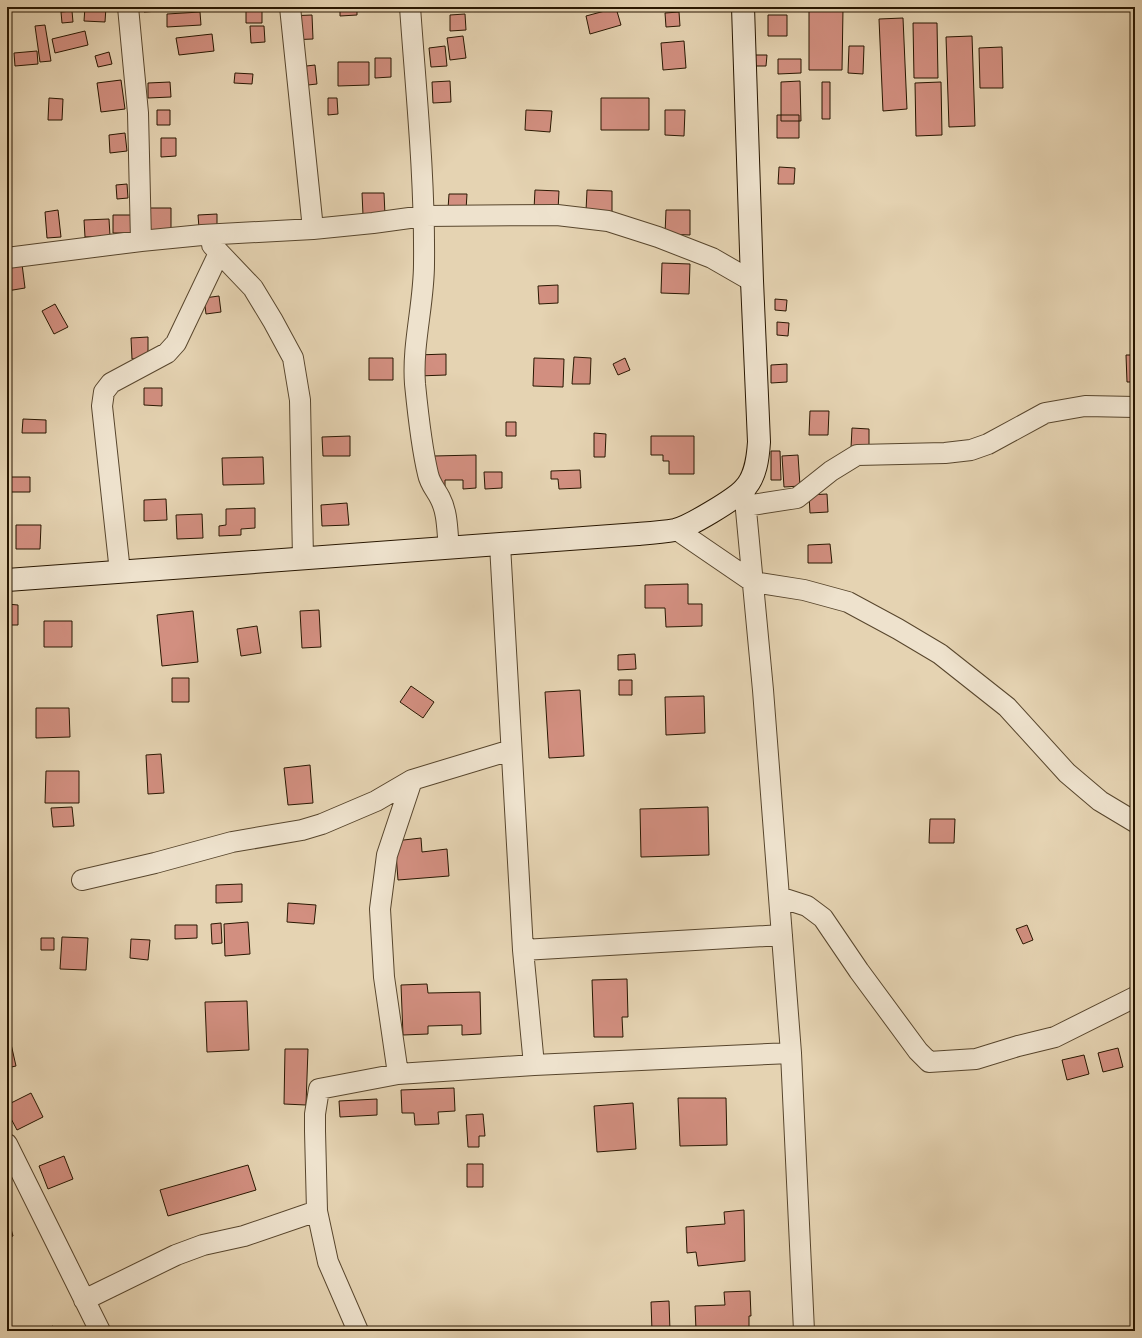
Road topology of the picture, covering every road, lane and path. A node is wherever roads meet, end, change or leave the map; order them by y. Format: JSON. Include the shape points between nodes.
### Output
{"nodes":[{"id":1,"x":128,"y":7,"type":"edge"},
{"id":2,"x":290,"y":7,"type":"edge"},
{"id":3,"x":410,"y":7,"type":"edge"},
{"id":4,"x":743,"y":7,"type":"edge"},
{"id":5,"x":424,"y":216,"type":"junction"},
{"id":6,"x":313,"y":229,"type":"junction"},
{"id":7,"x":202,"y":235,"type":"junction"},
{"id":8,"x":141,"y":241,"type":"junction"},
{"id":9,"x":219,"y":253,"type":"junction"},
{"id":10,"x":7,"y":258,"type":"edge"},
{"id":11,"x":752,"y":281,"type":"junction"},
{"id":12,"x":1135,"y":407,"type":"edge"},
{"id":13,"x":746,"y":497,"type":"junction"},
{"id":14,"x":677,"y":530,"type":"junction"},
{"id":15,"x":500,"y":545,"type":"junction"},
{"id":16,"x":449,"y":548,"type":"junction"},
{"id":17,"x":303,"y":559,"type":"junction"},
{"id":18,"x":120,"y":572,"type":"junction"},
{"id":19,"x":7,"y":580,"type":"edge"},
{"id":20,"x":753,"y":582,"type":"junction"},
{"id":21,"x":511,"y":750,"type":"junction"},
{"id":22,"x":412,"y":780,"type":"junction"},
{"id":23,"x":1135,"y":822,"type":"edge"},
{"id":24,"x":82,"y":880,"type":"dead end"},
{"id":25,"x":779,"y":897,"type":"junction"},
{"id":26,"x":782,"y":935,"type":"junction"},
{"id":27,"x":523,"y":950,"type":"junction"},
{"id":28,"x":1135,"y":997,"type":"edge"},
{"id":29,"x":791,"y":1053,"type":"junction"},
{"id":30,"x":534,"y":1065,"type":"junction"},
{"id":31,"x":398,"y":1074,"type":"junction"},
{"id":32,"x":7,"y":1144,"type":"edge"},
{"id":33,"x":317,"y":1211,"type":"junction"},
{"id":34,"x":84,"y":1300,"type":"junction"},
{"id":35,"x":100,"y":1331,"type":"edge"},
{"id":36,"x":358,"y":1331,"type":"edge"},
{"id":37,"x":804,"y":1331,"type":"edge"}],
"edges":[{"from":1,"to":8,"type":"street","via":[[138,113]]},
{"from":2,"to":6,"type":"street"},
{"from":3,"to":5,"type":"street"},
{"from":4,"to":11,"type":"main road"},
{"from":5,"to":6,"type":"street"},
{"from":5,"to":11,"type":"street","via":[[557,215],[608,221],[712,258]]},
{"from":5,"to":16,"type":"street","via":[[424,266],[415,383],[428,476],[446,512]]},
{"from":6,"to":7,"type":"street"},
{"from":7,"to":8,"type":"street"},
{"from":7,"to":9,"type":"street"},
{"from":8,"to":10,"type":"street"},
{"from":9,"to":17,"type":"street","via":[[253,288],[293,358],[300,400]]},
{"from":9,"to":18,"type":"street","via":[[176,343],[167,353],[112,383],[104,392],[102,406]]},
{"from":11,"to":13,"type":"main road","via":[[759,442],[758,459]]},
{"from":12,"to":13,"type":"street","via":[[1085,406],[1044,413],[988,444],[971,450],[857,455],[831,471],[797,498]]},
{"from":13,"to":14,"type":"main road"},
{"from":13,"to":20,"type":"street"},
{"from":14,"to":15,"type":"main road"},
{"from":14,"to":20,"type":"street"},
{"from":15,"to":16,"type":"main road"},
{"from":15,"to":21,"type":"street"},
{"from":16,"to":17,"type":"main road"},
{"from":17,"to":18,"type":"main road"},
{"from":18,"to":19,"type":"main road"},
{"from":20,"to":23,"type":"street","via":[[804,590],[848,602],[940,654],[1007,707],[1067,773],[1100,801]]},
{"from":20,"to":25,"type":"street"},
{"from":21,"to":22,"type":"street"},
{"from":21,"to":27,"type":"street"},
{"from":22,"to":24,"type":"street","via":[[376,801],[322,824],[232,842]]},
{"from":22,"to":31,"type":"street","via":[[387,855],[380,909],[384,977]]},
{"from":25,"to":26,"type":"street"},
{"from":25,"to":28,"type":"street","via":[[807,906],[823,918],[913,1045],[929,1062],[976,1059],[1055,1037]]},
{"from":26,"to":27,"type":"street"},
{"from":26,"to":29,"type":"street"},
{"from":27,"to":30,"type":"street"},
{"from":29,"to":30,"type":"street"},
{"from":29,"to":37,"type":"street"},
{"from":30,"to":31,"type":"street"},
{"from":31,"to":33,"type":"street","via":[[319,1089],[315,1114]]},
{"from":32,"to":34,"type":"street"},
{"from":33,"to":34,"type":"street","via":[[244,1236],[203,1245],[176,1255]]},
{"from":33,"to":36,"type":"street","via":[[328,1262]]},
{"from":34,"to":35,"type":"street"}]}
